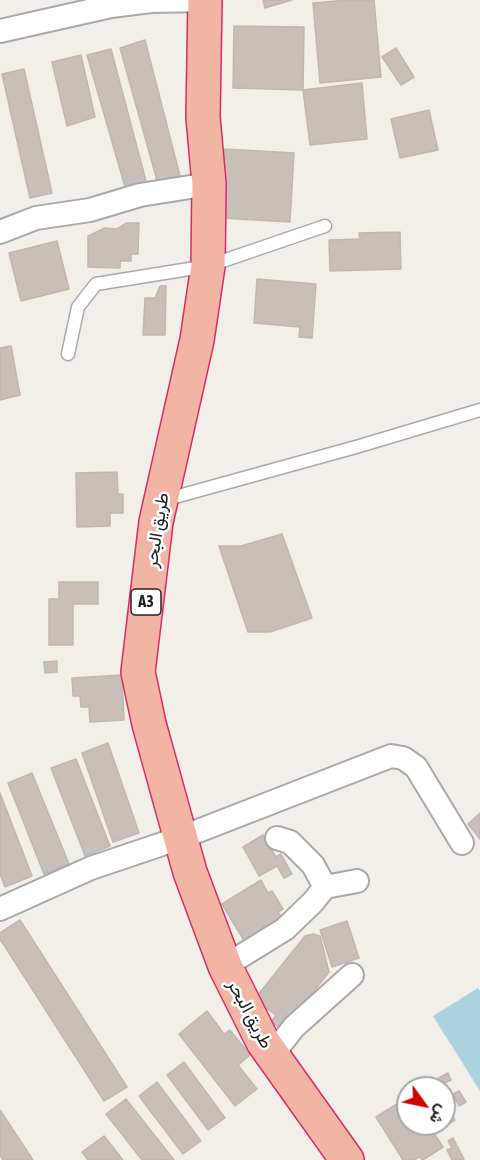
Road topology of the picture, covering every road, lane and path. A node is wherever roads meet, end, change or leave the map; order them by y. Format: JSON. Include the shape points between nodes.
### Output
{"nodes":[{"id":1,"x":205,"y":0,"type":"edge"},
{"id":2,"x":0,"y":31,"type":"edge"},
{"id":3,"x":208,"y":184,"type":"junction"},
{"id":4,"x":325,"y":226,"type":"dead end"},
{"id":5,"x":0,"y":232,"type":"edge"},
{"id":6,"x":208,"y":266,"type":"junction"},
{"id":7,"x":68,"y":354,"type":"dead end"},
{"id":8,"x":480,"y":410,"type":"edge"},
{"id":9,"x":161,"y":501,"type":"junction"},
{"id":10,"x":180,"y":838,"type":"junction"},
{"id":11,"x":277,"y":838,"type":"dead end"},
{"id":12,"x":462,"y":843,"type":"dead end"},
{"id":13,"x":357,"y":881,"type":"dead end"},
{"id":14,"x":325,"y":887,"type":"junction"},
{"id":15,"x":0,"y":909,"type":"edge"},
{"id":16,"x":225,"y":966,"type":"junction"},
{"id":17,"x":352,"y":975,"type":"dead end"},
{"id":18,"x":272,"y":1055,"type":"junction"},
{"id":19,"x":347,"y":1160,"type":"edge"}],
"edges":[{"from":1,"to":2,"type":"street","via":[[111,6]]},
{"from":1,"to":3,"type":"highway","name":"طريق البحر","number":"A3","via":[[203,117]]},
{"from":3,"to":5,"type":"street","via":[[36,218]]},
{"from":3,"to":6,"type":"highway","name":"طريق البحر","number":"A3"},
{"from":4,"to":6,"type":"lane"},
{"from":6,"to":7,"type":"lane","via":[[96,284],[78,307]]},
{"from":6,"to":9,"type":"highway","name":"طريق البحر","number":"A3","via":[[197,340]]},
{"from":8,"to":9,"type":"lane"},
{"from":9,"to":10,"type":"highway","name":"طريق البحر","number":"A3","via":[[138,672]]},
{"from":10,"to":12,"type":"street","via":[[391,756],[403,758],[416,767]]},
{"from":10,"to":15,"type":"street","via":[[91,868]]},
{"from":10,"to":16,"type":"highway","name":"طريق البحر","number":"A3"},
{"from":11,"to":14,"type":"street","via":[[290,842],[313,865]]},
{"from":13,"to":14,"type":"street"},
{"from":14,"to":16,"type":"street","via":[[285,929]]},
{"from":16,"to":18,"type":"highway","name":"طريق البحر","number":"A3"},
{"from":17,"to":18,"type":"street","via":[[294,1028]]},
{"from":18,"to":19,"type":"highway","name":"طريق البحر","number":"A3"}]}
